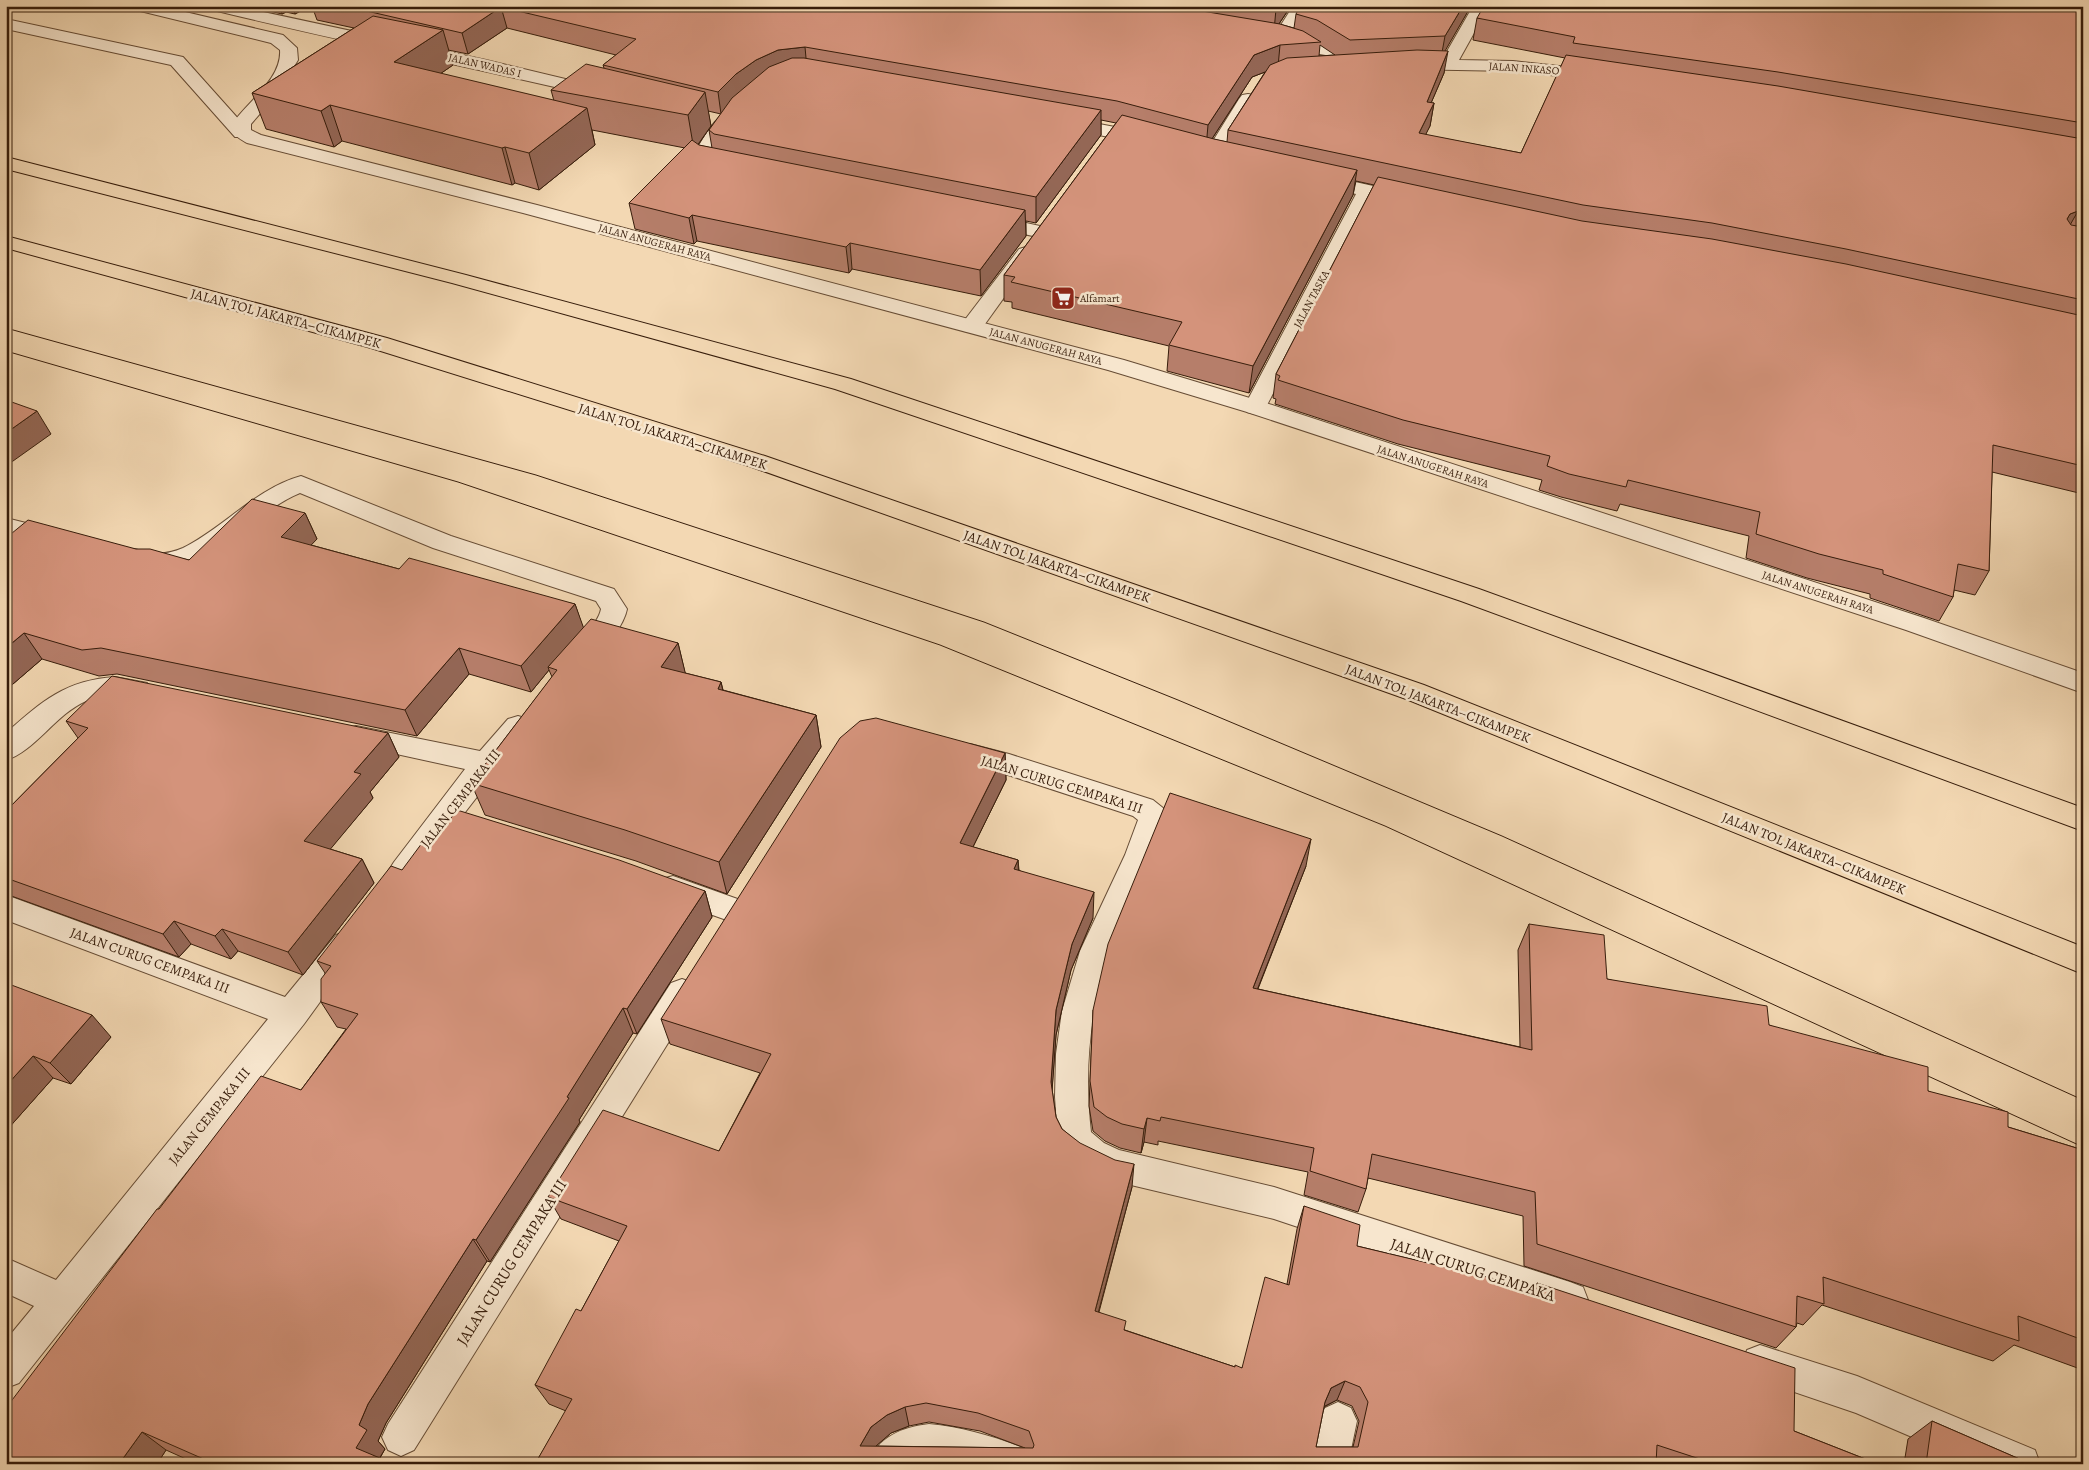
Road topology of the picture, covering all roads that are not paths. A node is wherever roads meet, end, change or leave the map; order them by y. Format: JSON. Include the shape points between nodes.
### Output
{"nodes":[{"id":1,"x":138,"y":6,"type":"edge"},
{"id":2,"x":215,"y":6,"type":"edge"},
{"id":3,"x":1301,"y":6,"type":"edge"},
{"id":4,"x":1481,"y":6,"type":"edge"},
{"id":5,"x":318,"y":11,"type":"dead end"},
{"id":6,"x":6,"y":24,"type":"edge"},
{"id":7,"x":292,"y":25,"type":"junction"},
{"id":8,"x":1261,"y":36,"type":"edge"},
{"id":9,"x":1280,"y":39,"type":"junction"},
{"id":10,"x":1342,"y":64,"type":"edge"},
{"id":11,"x":1448,"y":65,"type":"junction"},
{"id":12,"x":1386,"y":66,"type":"edge"},
{"id":13,"x":1618,"y":78,"type":"edge"},
{"id":14,"x":1259,"y":83,"type":"edge"},
{"id":15,"x":614,"y":96,"type":"edge"},
{"id":16,"x":749,"y":100,"type":"edge"},
{"id":17,"x":1049,"y":119,"type":"edge"},
{"id":18,"x":1116,"y":131,"type":"junction"},
{"id":19,"x":242,"y":133,"type":"junction"},
{"id":20,"x":1164,"y":144,"type":"edge"},
{"id":21,"x":1105,"y":147,"type":"edge"},
{"id":22,"x":1193,"y":152,"type":"edge"},
{"id":23,"x":1212,"y":157,"type":"junction"},
{"id":24,"x":1231,"y":161,"type":"edge"},
{"id":25,"x":6,"y":163,"type":"edge"},
{"id":26,"x":740,"y":171,"type":"edge"},
{"id":27,"x":1300,"y":176,"type":"edge"},
{"id":28,"x":1368,"y":190,"type":"junction"},
{"id":29,"x":1422,"y":202,"type":"edge"},
{"id":30,"x":974,"y":218,"type":"edge"},
{"id":31,"x":6,"y":242,"type":"edge"},
{"id":32,"x":972,"y":326,"type":"junction"},
{"id":33,"x":1255,"y":407,"type":"junction"},
{"id":34,"x":6,"y":526,"type":"edge"},
{"id":35,"x":73,"y":544,"type":"edge"},
{"id":36,"x":128,"y":559,"type":"edge"},
{"id":37,"x":568,"y":670,"type":"edge"},
{"id":38,"x":2083,"y":683,"type":"edge"},
{"id":39,"x":166,"y":696,"type":"edge"},
{"id":40,"x":536,"y":706,"type":"edge"},
{"id":41,"x":330,"y":730,"type":"edge"},
{"id":42,"x":944,"y":749,"type":"edge"},
{"id":43,"x":6,"y":750,"type":"edge"},
{"id":44,"x":486,"y":763,"type":"junction"},
{"id":45,"x":2083,"y":820,"type":"edge"},
{"id":46,"x":644,"y":878,"type":"edge"},
{"id":47,"x":6,"y":906,"type":"edge"},
{"id":48,"x":735,"y":911,"type":"edge"},
{"id":49,"x":2083,"y":961,"type":"edge"},
{"id":50,"x":699,"y":966,"type":"edge"},
{"id":51,"x":293,"y":1014,"type":"junction"},
{"id":52,"x":1146,"y":1173,"type":"joint"},
{"id":53,"x":6,"y":1275,"type":"edge"},
{"id":54,"x":62,"y":1300,"type":"junction"},
{"id":55,"x":1603,"y":1311,"type":"edge"},
{"id":56,"x":1725,"y":1352,"type":"edge"},
{"id":57,"x":6,"y":1370,"type":"edge"},
{"id":58,"x":1338,"y":1421,"type":"dead end"},
{"id":59,"x":401,"y":1437,"type":"dead end"},
{"id":60,"x":886,"y":1464,"type":"edge"},
{"id":61,"x":1014,"y":1464,"type":"edge"},
{"id":62,"x":1329,"y":1464,"type":"edge"},
{"id":63,"x":2021,"y":1464,"type":"edge"}],
"edges":[{"from":1,"to":19,"type":"street","via":[[277,39],[288,48],[289,60],[271,90],[242,123]]},
{"from":2,"to":7,"type":"street","name":"JALAN WADAS I"},
{"from":3,"to":9,"type":"street"},
{"from":4,"to":11,"type":"street"},
{"from":5,"to":7,"type":"street"},
{"from":6,"to":19,"type":"street","via":[[178,61]]},
{"from":7,"to":15,"type":"street","name":"JALAN WADAS I","via":[[486,65]]},
{"from":8,"to":9,"type":"street"},
{"from":9,"to":10,"type":"street"},
{"from":11,"to":12,"type":"street","name":"JALAN INKASO"},
{"from":11,"to":13,"type":"street","name":"JALAN INKASO","via":[[1544,68]]},
{"from":14,"to":23,"type":"street"},
{"from":16,"to":26,"type":"street","via":[[715,120],[702,158],[711,165]]},
{"from":17,"to":18,"type":"street"},
{"from":18,"to":20,"type":"street"},
{"from":18,"to":21,"type":"street"},
{"from":19,"to":32,"type":"street","name":"JALAN ANUGERAH RAYA","via":[[254,140]]},
{"from":22,"to":23,"type":"street"},
{"from":23,"to":24,"type":"street"},
{"from":25,"to":45,"type":"highway","via":[[459,279],[842,384],[1470,595]]},
{"from":27,"to":28,"type":"street"},
{"from":28,"to":29,"type":"street"},
{"from":28,"to":33,"type":"street","name":"JALAN TASKA"},
{"from":30,"to":32,"type":"street","via":[[1047,224]]},
{"from":31,"to":49,"type":"highway","name":"JALAN TOL JAKARTA–CIKAMPEK","via":[[379,344],[757,462],[1415,692]]},
{"from":32,"to":33,"type":"street","name":"JALAN ANUGERAH RAYA"},
{"from":33,"to":38,"type":"street","name":"JALAN ANUGERAH RAYA","via":[[1915,624]]},
{"from":34,"to":35,"type":"street"},
{"from":36,"to":37,"type":"street","via":[[170,564],[187,557],[269,499],[300,484],[442,542],[605,594],[614,609],[612,620]]},
{"from":39,"to":43,"type":"street","via":[[117,686],[88,689],[62,700]]},
{"from":40,"to":44,"type":"street","name":"JALAN CEMPAKA III"},
{"from":41,"to":44,"type":"street"},
{"from":42,"to":52,"type":"street","name":"JALAN CURUG CEMPAKA III","via":[[1009,765],[1152,813],[1151,823],[1089,970],[1074,1035],[1070,1106],[1075,1140],[1092,1154],[1114,1165]]},
{"from":44,"to":51,"type":"street","name":"JALAN CEMPAKA III","via":[[460,821],[375,907]]},
{"from":46,"to":48,"type":"street"},
{"from":47,"to":51,"type":"street","name":"JALAN CURUG CEMPAKA III"},
{"from":50,"to":59,"type":"street","name":"JALAN CURUG CEMPAKA III"},
{"from":51,"to":54,"type":"street","name":"JALAN CEMPAKA III"},
{"from":52,"to":55,"type":"street","name":"JALAN CURUG CEMPAKA","via":[[1274,1203]]},
{"from":53,"to":54,"type":"street"},
{"from":54,"to":57,"type":"street","name":"JALAN CEMPAKA III"},
{"from":56,"to":63,"type":"street","via":[[1857,1395]]},
{"from":58,"to":62,"type":"street"},
{"from":60,"to":61,"type":"street","via":[[892,1456],[918,1444],[946,1443]]}]}
